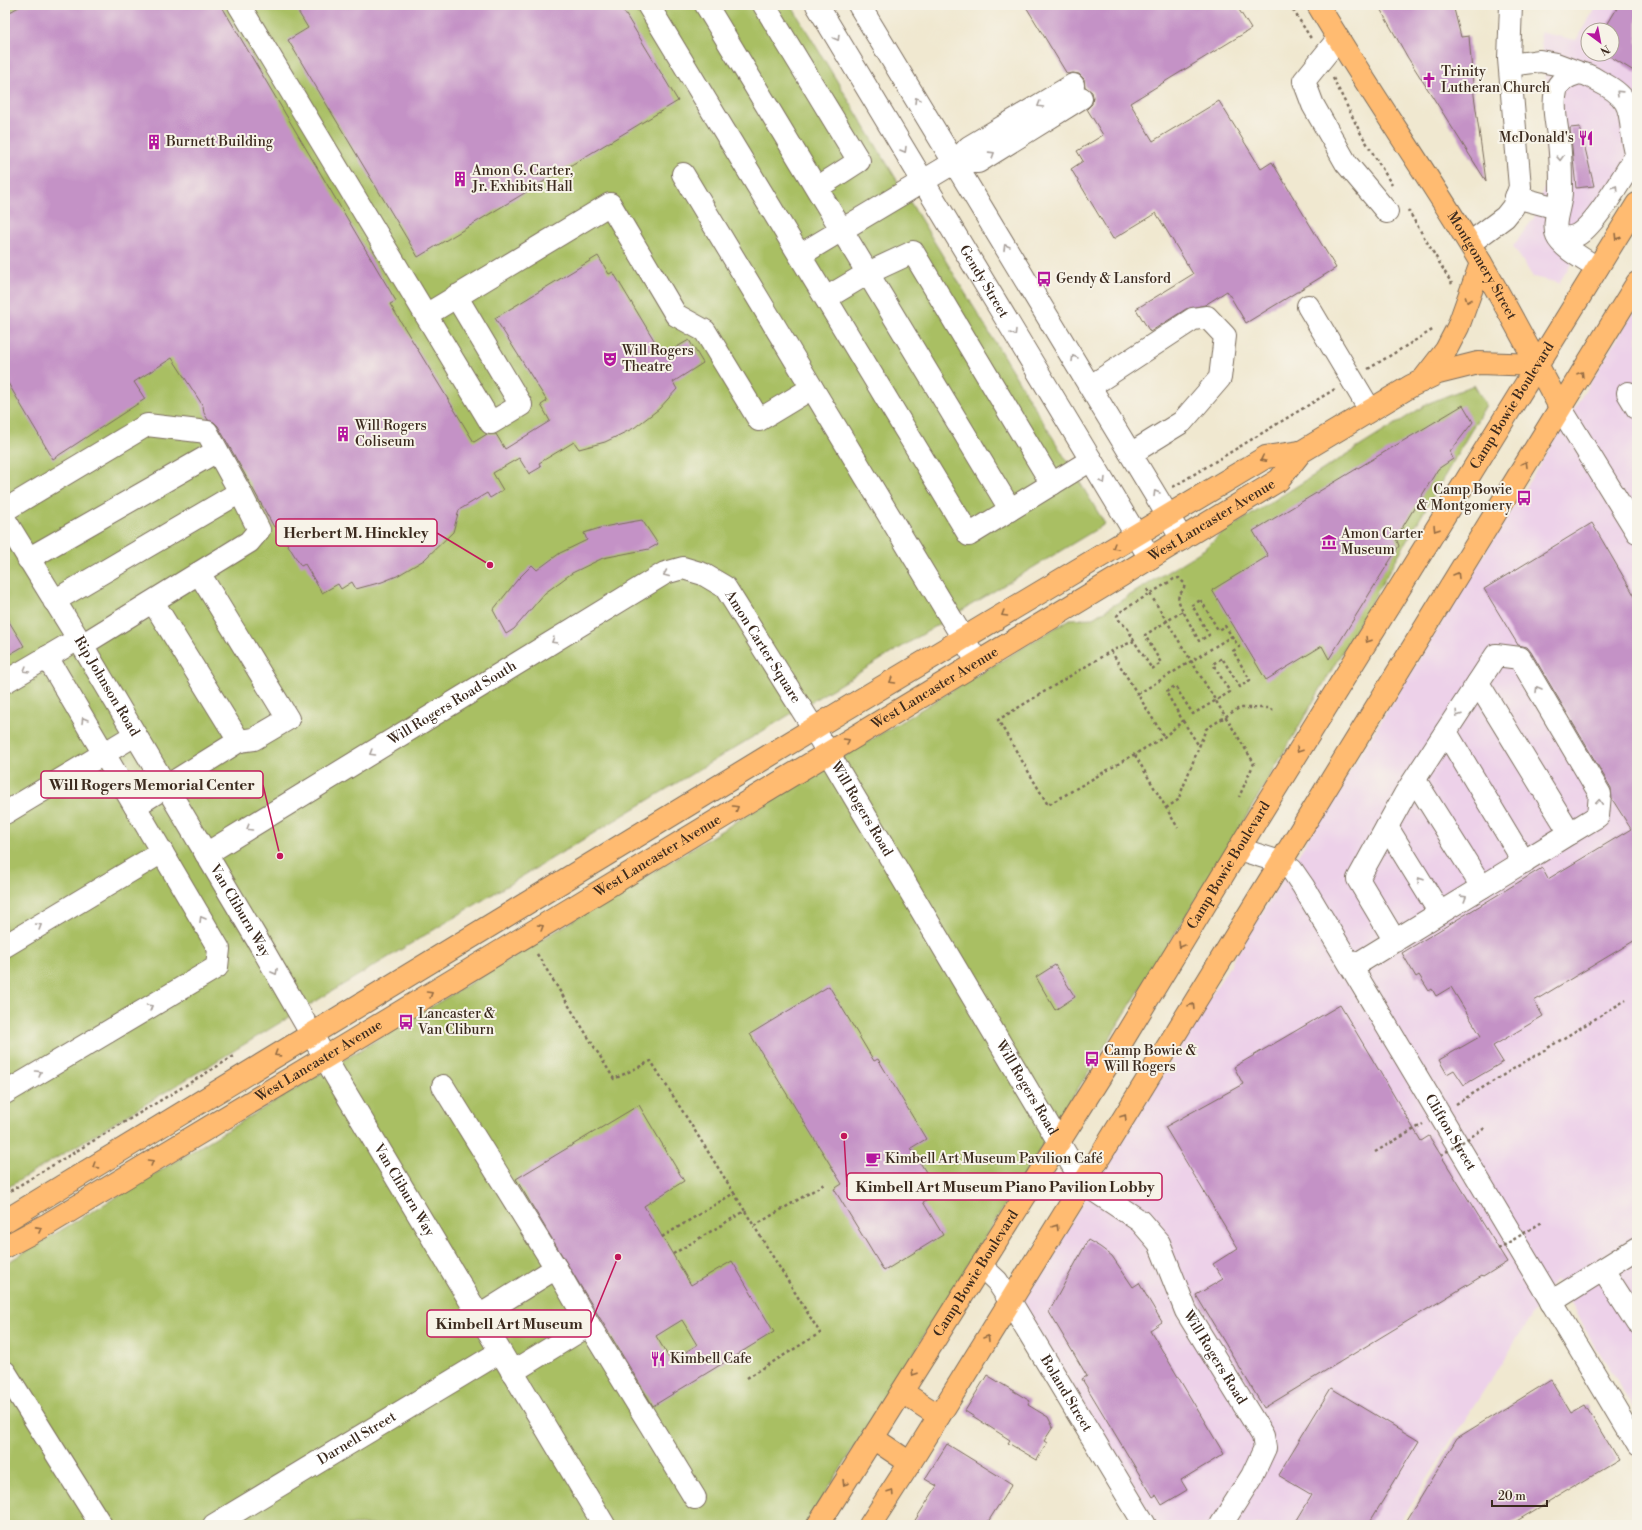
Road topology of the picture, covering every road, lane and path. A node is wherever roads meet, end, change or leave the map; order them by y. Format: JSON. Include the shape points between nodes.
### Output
{"nodes":[{"id":1,"x":239,"y":5,"type":"edge"},
{"id":2,"x":648,"y":5,"type":"edge"},
{"id":3,"x":706,"y":5,"type":"edge"},
{"id":4,"x":764,"y":5,"type":"edge"},
{"id":5,"x":817,"y":5,"type":"edge"},
{"id":6,"x":859,"y":5,"type":"edge"},
{"id":7,"x":1290,"y":5,"type":"edge"},
{"id":8,"x":1318,"y":5,"type":"edge"},
{"id":9,"x":1511,"y":5,"type":"edge"},
{"id":10,"x":1338,"y":39,"type":"junction"},
{"id":11,"x":1323,"y":58,"type":"junction"},
{"id":12,"x":1510,"y":65,"type":"junction"},
{"id":13,"x":1580,"y":73,"type":"junction"},
{"id":14,"x":1077,"y":92,"type":"dead end"},
{"id":15,"x":1637,"y":156,"type":"edge"},
{"id":16,"x":955,"y":162,"type":"junction"},
{"id":17,"x":684,"y":174,"type":"dead end"},
{"id":18,"x":923,"y":182,"type":"junction"},
{"id":19,"x":1393,"y":186,"type":"dead end"},
{"id":20,"x":817,"y":188,"type":"junction"},
{"id":21,"x":1516,"y":197,"type":"junction"},
{"id":22,"x":1637,"y":204,"type":"edge"},
{"id":23,"x":1557,"y":208,"type":"junction"},
{"id":24,"x":1396,"y":209,"type":"joint"},
{"id":25,"x":842,"y":230,"type":"junction"},
{"id":26,"x":1558,"y":237,"type":"junction"},
{"id":27,"x":1470,"y":243,"type":"junction"},
{"id":28,"x":800,"y":256,"type":"junction"},
{"id":29,"x":1481,"y":263,"type":"junction"},
{"id":30,"x":1597,"y":268,"type":"junction"},
{"id":31,"x":868,"y":273,"type":"junction"},
{"id":32,"x":1637,"y":283,"type":"edge"},
{"id":33,"x":1455,"y":289,"type":"dead end"},
{"id":34,"x":456,"y":296,"type":"junction"},
{"id":35,"x":826,"y":298,"type":"junction"},
{"id":36,"x":1308,"y":306,"type":"dead end"},
{"id":37,"x":426,"y":315,"type":"junction"},
{"id":38,"x":1439,"y":325,"type":"dead end"},
{"id":39,"x":1538,"y":365,"type":"junction"},
{"id":40,"x":1351,"y":379,"type":"junction"},
{"id":41,"x":1422,"y":381,"type":"junction"},
{"id":42,"x":1091,"y":386,"type":"junction"},
{"id":43,"x":812,"y":388,"type":"junction"},
{"id":44,"x":1560,"y":407,"type":"junction"},
{"id":45,"x":1370,"y":410,"type":"junction"},
{"id":46,"x":217,"y":451,"type":"junction"},
{"id":47,"x":1301,"y":452,"type":"junction"},
{"id":48,"x":1132,"y":453,"type":"junction"},
{"id":49,"x":1090,"y":460,"type":"junction"},
{"id":50,"x":1052,"y":484,"type":"junction"},
{"id":51,"x":1174,"y":486,"type":"dead end"},
{"id":52,"x":240,"y":492,"type":"junction"},
{"id":53,"x":1010,"y":509,"type":"junction"},
{"id":54,"x":5,"y":510,"type":"edge"},
{"id":55,"x":1169,"y":515,"type":"junction"},
{"id":56,"x":5,"y":520,"type":"edge"},
{"id":57,"x":1637,"y":532,"type":"edge"},
{"id":58,"x":1136,"y":535,"type":"junction"},
{"id":59,"x":1182,"y":538,"type":"junction"},
{"id":60,"x":1150,"y":558,"type":"junction"},
{"id":61,"x":28,"y":559,"type":"junction"},
{"id":62,"x":199,"y":573,"type":"junction"},
{"id":63,"x":703,"y":574,"type":"joint"},
{"id":64,"x":1147,"y":589,"type":"dead end"},
{"id":65,"x":1150,"y":594,"type":"junction"},
{"id":66,"x":54,"y":601,"type":"junction"},
{"id":67,"x":153,"y":602,"type":"junction"},
{"id":68,"x":1183,"y":611,"type":"junction"},
{"id":69,"x":1167,"y":620,"type":"junction"},
{"id":70,"x":1232,"y":636,"type":"junction"},
{"id":71,"x":963,"y":639,"type":"junction"},
{"id":72,"x":1134,"y":641,"type":"junction"},
{"id":73,"x":80,"y":642,"type":"junction"},
{"id":74,"x":1111,"y":651,"type":"junction"},
{"id":75,"x":47,"y":657,"type":"junction"},
{"id":76,"x":1192,"y":661,"type":"junction"},
{"id":77,"x":978,"y":663,"type":"junction"},
{"id":78,"x":5,"y":682,"type":"edge"},
{"id":79,"x":1478,"y":683,"type":"junction"},
{"id":80,"x":1138,"y":694,"type":"junction"},
{"id":81,"x":1216,"y":701,"type":"junction"},
{"id":82,"x":1275,"y":713,"type":"dead end"},
{"id":83,"x":1225,"y":716,"type":"junction"},
{"id":84,"x":1183,"y":721,"type":"junction"},
{"id":85,"x":814,"y":729,"type":"junction"},
{"id":86,"x":1446,"y":732,"type":"junction"},
{"id":87,"x":135,"y":735,"type":"junction"},
{"id":88,"x":1164,"y":737,"type":"junction"},
{"id":89,"x":239,"y":741,"type":"junction"},
{"id":90,"x":1199,"y":746,"type":"junction"},
{"id":91,"x":104,"y":753,"type":"junction"},
{"id":92,"x":828,"y":753,"type":"junction"},
{"id":93,"x":1135,"y":755,"type":"junction"},
{"id":94,"x":1415,"y":780,"type":"junction"},
{"id":95,"x":166,"y":787,"type":"junction"},
{"id":96,"x":1239,"y":797,"type":"dead end"},
{"id":97,"x":135,"y":806,"type":"junction"},
{"id":98,"x":1166,"y":808,"type":"junction"},
{"id":99,"x":5,"y":813,"type":"edge"},
{"id":100,"x":1387,"y":827,"type":"junction"},
{"id":101,"x":1178,"y":828,"type":"dead end"},
{"id":102,"x":1570,"y":833,"type":"junction"},
{"id":103,"x":1239,"y":849,"type":"junction"},
{"id":104,"x":162,"y":852,"type":"junction"},
{"id":105,"x":206,"y":854,"type":"junction"},
{"id":106,"x":1280,"y":862,"type":"junction"},
{"id":107,"x":1524,"y":862,"type":"junction"},
{"id":108,"x":1482,"y":887,"type":"junction"},
{"id":109,"x":1440,"y":913,"type":"junction"},
{"id":110,"x":1395,"y":941,"type":"junction"},
{"id":111,"x":5,"y":946,"type":"edge"},
{"id":112,"x":537,"y":954,"type":"dead end"},
{"id":113,"x":1352,"y":967,"type":"junction"},
{"id":114,"x":1626,"y":1000,"type":"dead end"},
{"id":115,"x":311,"y":1034,"type":"junction"},
{"id":116,"x":237,"y":1054,"type":"dead end"},
{"id":117,"x":325,"y":1058,"type":"junction"},
{"id":118,"x":443,"y":1086,"type":"dead end"},
{"id":119,"x":5,"y":1093,"type":"edge"},
{"id":120,"x":1439,"y":1114,"type":"junction"},
{"id":121,"x":1486,"y":1127,"type":"dead end"},
{"id":122,"x":1059,"y":1141,"type":"junction"},
{"id":123,"x":1374,"y":1152,"type":"dead end"},
{"id":124,"x":1441,"y":1154,"type":"dead end"},
{"id":125,"x":826,"y":1183,"type":"dead end"},
{"id":126,"x":1083,"y":1183,"type":"junction"},
{"id":127,"x":734,"y":1193,"type":"junction"},
{"id":128,"x":5,"y":1194,"type":"edge"},
{"id":129,"x":745,"y":1211,"type":"junction"},
{"id":130,"x":5,"y":1221,"type":"edge"},
{"id":131,"x":1544,"y":1221,"type":"dead end"},
{"id":132,"x":754,"y":1226,"type":"junction"},
{"id":133,"x":662,"y":1237,"type":"dead end"},
{"id":134,"x":5,"y":1248,"type":"edge"},
{"id":135,"x":1637,"y":1248,"type":"edge"},
{"id":136,"x":1498,"y":1249,"type":"dead end"},
{"id":137,"x":673,"y":1254,"type":"dead end"},
{"id":138,"x":981,"y":1266,"type":"junction"},
{"id":139,"x":556,"y":1268,"type":"junction"},
{"id":140,"x":1603,"y":1270,"type":"junction"},
{"id":141,"x":1010,"y":1301,"type":"junction"},
{"id":142,"x":1551,"y":1302,"type":"junction"},
{"id":143,"x":479,"y":1316,"type":"junction"},
{"id":144,"x":1637,"y":1323,"type":"edge"},
{"id":145,"x":589,"y":1325,"type":"junction"},
{"id":146,"x":500,"y":1352,"type":"junction"},
{"id":147,"x":5,"y":1372,"type":"edge"},
{"id":148,"x":512,"y":1372,"type":"junction"},
{"id":149,"x":747,"y":1378,"type":"dead end"},
{"id":150,"x":902,"y":1392,"type":"junction"},
{"id":151,"x":939,"y":1416,"type":"junction"},
{"id":152,"x":1635,"y":1437,"type":"edge"},
{"id":153,"x":872,"y":1438,"type":"junction"},
{"id":154,"x":910,"y":1463,"type":"junction"},
{"id":155,"x":696,"y":1498,"type":"dead end"},
{"id":156,"x":101,"y":1525,"type":"edge"},
{"id":157,"x":214,"y":1525,"type":"edge"},
{"id":158,"x":604,"y":1525,"type":"edge"},
{"id":159,"x":818,"y":1525,"type":"edge"},
{"id":160,"x":870,"y":1525,"type":"edge"},
{"id":161,"x":1145,"y":1525,"type":"edge"},
{"id":162,"x":1220,"y":1525,"type":"edge"}],
"edges":[{"from":1,"to":37,"type":"street"},
{"from":2,"to":28,"type":"street"},
{"from":3,"to":20,"type":"street"},
{"from":4,"to":20,"type":"street","via":[[859,162]]},
{"from":5,"to":18,"type":"street","name":"Gendy Street","one_way":true},
{"from":16,"to":6,"type":"street","one_way":true},
{"from":7,"to":11,"type":"path"},
{"from":8,"to":10,"type":"main road","name":"Montgomery Street"},
{"from":9,"to":12,"type":"street"},
{"from":10,"to":11,"type":"street"},
{"from":10,"to":27,"type":"main road","name":"Montgomery Street"},
{"from":11,"to":19,"type":"path","via":[[1360,132]]},
{"from":11,"to":24,"type":"street","via":[[1304,81],[1313,105],[1346,163]]},
{"from":12,"to":13,"type":"street","via":[[1540,62],[1556,64]]},
{"from":12,"to":21,"type":"street","via":[[1520,187]]},
{"from":15,"to":13,"type":"street","one_way":true,"via":[[1627,103],[1613,88]]},
{"from":13,"to":23,"type":"street","one_way":true,"via":[[1570,75],[1556,89],[1554,102],[1561,193]]},
{"from":14,"to":16,"type":"street","via":[[978,162]]},
{"from":26,"to":15,"type":"street","one_way":true,"via":[[1569,238],[1591,223]]},
{"from":16,"to":18,"type":"street"},
{"from":42,"to":16,"type":"street","one_way":true},
{"from":17,"to":43,"type":"street"},
{"from":18,"to":25,"type":"street"},
{"from":18,"to":49,"type":"street","name":"Gendy Street","one_way":true},
{"from":20,"to":25,"type":"street"},
{"from":21,"to":23,"type":"street"},
{"from":21,"to":27,"type":"street","via":[[1513,207],[1505,217]]},
{"from":22,"to":30,"type":"main road","name":"Camp Bowie Boulevard","one_way":true},
{"from":23,"to":26,"type":"street","via":[[1554,225]]},
{"from":24,"to":33,"type":"path","via":[[1447,273]]},
{"from":25,"to":28,"type":"street"},
{"from":25,"to":31,"type":"street"},
{"from":26,"to":30,"type":"street","via":[[1569,249]]},
{"from":27,"to":29,"type":"main road","name":"Montgomery Street"},
{"from":28,"to":35,"type":"street"},
{"from":29,"to":39,"type":"main road","name":"Montgomery Street","via":[[1508,307]]},
{"from":29,"to":41,"type":"main road","one_way":true,"via":[[1458,327],[1446,350]]},
{"from":30,"to":39,"type":"main road","name":"Camp Bowie Boulevard"},
{"from":31,"to":35,"type":"street"},
{"from":31,"to":50,"type":"street","via":[[913,252]]},
{"from":31,"to":53,"type":"street"},
{"from":44,"to":32,"type":"main road","one_way":true},
{"from":34,"to":37,"type":"street"},
{"from":34,"to":37,"type":"street","via":[[521,405],[491,423]]},
{"from":34,"to":43,"type":"street","via":[[610,204],[676,315],[705,331],[759,420]]},
{"from":35,"to":53,"type":"street","via":[[969,535]]},
{"from":36,"to":40,"type":"street"},
{"from":38,"to":40,"type":"path"},
{"from":39,"to":41,"type":"main road","name":"West Lancaster Avenue","via":[[1478,363]]},
{"from":39,"to":44,"type":"main road","name":"Montgomery Street"},
{"from":39,"to":103,"type":"main road","name":"Camp Bowie Boulevard","one_way":true},
{"from":40,"to":45,"type":"street"},
{"from":40,"to":51,"type":"path"},
{"from":41,"to":45,"type":"main road","name":"West Lancaster Avenue"},
{"from":42,"to":48,"type":"street"},
{"from":42,"to":48,"type":"street","via":[[1193,319],[1207,317],[1225,336],[1220,378],[1182,422]]},
{"from":43,"to":71,"type":"street"},
{"from":44,"to":57,"type":"street","name":"Montgomery Street"},
{"from":106,"to":44,"type":"main road","one_way":true},
{"from":45,"to":47,"type":"main road","name":"West Lancaster Avenue"},
{"from":46,"to":52,"type":"street"},
{"from":46,"to":54,"type":"street","via":[[206,432],[147,425]]},
{"from":46,"to":61,"type":"street"},
{"from":47,"to":55,"type":"main road","name":"West Lancaster Avenue","one_way":true,"via":[[1266,456]]},
{"from":47,"to":59,"type":"main road","name":"West Lancaster Avenue","via":[[1279,480]]},
{"from":55,"to":48,"type":"street","one_way":true},
{"from":49,"to":50,"type":"street"},
{"from":49,"to":58,"type":"street","name":"Gendy Street","one_way":true},
{"from":50,"to":53,"type":"street"},
{"from":52,"to":62,"type":"street","via":[[259,530],[249,542]]},
{"from":52,"to":66,"type":"street"},
{"from":55,"to":58,"type":"main road","name":"West Lancaster Avenue"},
{"from":55,"to":59,"type":"street"},
{"from":56,"to":61,"type":"street","name":"Rip Johnson Road"},
{"from":58,"to":60,"type":"street","name":"Gendy Street"},
{"from":58,"to":71,"type":"main road","name":"West Lancaster Avenue","one_way":true},
{"from":59,"to":60,"type":"main road","name":"West Lancaster Avenue"},
{"from":60,"to":77,"type":"main road","name":"West Lancaster Avenue"},
{"from":61,"to":66,"type":"street","name":"Rip Johnson Road"},
{"from":62,"to":67,"type":"street"},
{"from":62,"to":89,"type":"street","via":[[288,719],[254,739]]},
{"from":63,"to":85,"type":"street","name":"Amon Carter Square","via":[[725,587]]},
{"from":63,"to":105,"type":"street","name":"Will Rogers Road South","one_way":true,"via":[[682,568],[665,573]]},
{"from":64,"to":65,"type":"path"},
{"from":65,"to":68,"type":"path","via":[[1179,578],[1185,584],[1178,594]]},
{"from":65,"to":69,"type":"path"},
{"from":65,"to":72,"type":"path","via":[[1117,616]]},
{"from":66,"to":73,"type":"street","name":"Rip Johnson Road"},
{"from":67,"to":73,"type":"street"},
{"from":67,"to":89,"type":"street"},
{"from":68,"to":69,"type":"path"},
{"from":68,"to":70,"type":"path","via":[[1199,641],[1209,635],[1192,606],[1201,600],[1218,630],[1225,626]]},
{"from":69,"to":72,"type":"path","via":[[1145,635],[1161,663],[1152,669]]},
{"from":69,"to":76,"type":"path"},
{"from":70,"to":76,"type":"path"},
{"from":70,"to":81,"type":"path","via":[[1239,647],[1232,651],[1250,680],[1240,687],[1222,658],[1213,664],[1230,692]]},
{"from":71,"to":77,"type":"street"},
{"from":71,"to":85,"type":"main road","name":"West Lancaster Avenue","one_way":true},
{"from":72,"to":74,"type":"path"},
{"from":73,"to":75,"type":"street"},
{"from":73,"to":87,"type":"street","name":"Rip Johnson Road"},
{"from":74,"to":80,"type":"path"},
{"from":74,"to":93,"type":"path","via":[[998,720],[1048,805]]},
{"from":75,"to":78,"type":"street","one_way":true},
{"from":91,"to":75,"type":"street","one_way":true},
{"from":76,"to":80,"type":"path"},
{"from":76,"to":81,"type":"path"},
{"from":92,"to":77,"type":"main road","name":"West Lancaster Avenue","one_way":true},
{"from":79,"to":86,"type":"street","one_way":true},
{"from":79,"to":102,"type":"street"},
{"from":102,"to":79,"type":"street","one_way":true,"via":[[1598,816],[1600,794],[1520,658],[1496,655]]},
{"from":80,"to":88,"type":"path"},
{"from":81,"to":83,"type":"path"},
{"from":81,"to":84,"type":"path","via":[[1193,714],[1175,686],[1166,692]]},
{"from":82,"to":83,"type":"path","via":[[1270,708],[1239,708]]},
{"from":83,"to":90,"type":"path","via":[[1206,729]]},
{"from":83,"to":96,"type":"path","via":[[1254,764]]},
{"from":84,"to":88,"type":"path"},
{"from":84,"to":90,"type":"path"},
{"from":85,"to":92,"type":"street","name":"Will Rogers Road"},
{"from":85,"to":115,"type":"main road","name":"West Lancaster Avenue"},
{"from":86,"to":94,"type":"street"},
{"from":86,"to":107,"type":"street"},
{"from":87,"to":91,"type":"street"},
{"from":87,"to":95,"type":"street","name":"Rip Johnson Road"},
{"from":88,"to":93,"type":"path"},
{"from":89,"to":95,"type":"street"},
{"from":90,"to":98,"type":"path","via":[[1178,800]]},
{"from":91,"to":97,"type":"street"},
{"from":91,"to":99,"type":"street"},
{"from":117,"to":92,"type":"main road","name":"West Lancaster Avenue","one_way":true},
{"from":92,"to":122,"type":"street","name":"Will Rogers Road"},
{"from":93,"to":98,"type":"path"},
{"from":94,"to":100,"type":"street"},
{"from":94,"to":108,"type":"street"},
{"from":95,"to":97,"type":"street"},
{"from":95,"to":105,"type":"street","name":"Rip Johnson Road"},
{"from":97,"to":104,"type":"street"},
{"from":98,"to":101,"type":"path"},
{"from":109,"to":100,"type":"street","one_way":true},
{"from":100,"to":110,"type":"street","via":[[1358,880]]},
{"from":102,"to":107,"type":"street"},
{"from":103,"to":106,"type":"street","name":"Clifton Street"},
{"from":103,"to":122,"type":"main road","name":"Camp Bowie Boulevard","one_way":true},
{"from":111,"to":104,"type":"street","one_way":true},
{"from":119,"to":104,"type":"street","one_way":true,"via":[[217,967],[219,949]]},
{"from":105,"to":115,"type":"street","name":"Van Cliburn Way","one_way":true},
{"from":106,"to":113,"type":"street","name":"Clifton Street","via":[[1292,870],[1299,880]]},
{"from":126,"to":106,"type":"main road","one_way":true},
{"from":107,"to":108,"type":"street"},
{"from":109,"to":108,"type":"street","one_way":true},
{"from":109,"to":110,"type":"street"},
{"from":110,"to":113,"type":"street"},
{"from":112,"to":127,"type":"path","via":[[614,1079],[651,1061]]},
{"from":113,"to":120,"type":"street","name":"Clifton Street"},
{"from":114,"to":120,"type":"path"},
{"from":115,"to":117,"type":"street","name":"Van Cliburn Way"},
{"from":115,"to":130,"type":"main road","name":"West Lancaster Avenue","one_way":true},
{"from":116,"to":128,"type":"path"},
{"from":134,"to":117,"type":"main road","name":"West Lancaster Avenue","one_way":true},
{"from":117,"to":143,"type":"street","name":"Van Cliburn Way"},
{"from":118,"to":139,"type":"street"},
{"from":120,"to":123,"type":"path"},
{"from":120,"to":142,"type":"street","name":"Clifton Street"},
{"from":121,"to":124,"type":"path","bridge":true},
{"from":122,"to":126,"type":"street","name":"Will Rogers Road"},
{"from":122,"to":138,"type":"main road","name":"Camp Bowie Boulevard"},
{"from":125,"to":132,"type":"path"},
{"from":141,"to":126,"type":"main road","one_way":true},
{"from":126,"to":162,"type":"street","name":"Will Rogers Road","via":[[1140,1221],[1159,1243],[1186,1312],[1263,1436],[1265,1448],[1252,1476]]},
{"from":127,"to":129,"type":"path"},
{"from":127,"to":133,"type":"path"},
{"from":129,"to":132,"type":"path"},
{"from":129,"to":137,"type":"path"},
{"from":131,"to":136,"type":"path","bridge":true},
{"from":132,"to":149,"type":"path","via":[[820,1333]]},
{"from":135,"to":140,"type":"street"},
{"from":138,"to":141,"type":"street","name":"Boland Street","via":[[997,1281]]},
{"from":138,"to":150,"type":"main road","name":"Camp Bowie Boulevard","one_way":true},
{"from":139,"to":143,"type":"street"},
{"from":139,"to":145,"type":"street"},
{"from":140,"to":142,"type":"street"},
{"from":140,"to":144,"type":"street"},
{"from":151,"to":141,"type":"main road","one_way":true},
{"from":141,"to":161,"type":"street","name":"Boland Street"},
{"from":142,"to":152,"type":"street","name":"Clifton Street"},
{"from":143,"to":146,"type":"street","name":"Van Cliburn Way"},
{"from":145,"to":148,"type":"street"},
{"from":145,"to":155,"type":"street"},
{"from":146,"to":148,"type":"street","name":"Van Cliburn Way"},
{"from":146,"to":157,"type":"street","name":"Darnell Street"},
{"from":147,"to":156,"type":"street"},
{"from":148,"to":158,"type":"street","name":"Van Cliburn Way"},
{"from":150,"to":151,"type":"main road"},
{"from":150,"to":153,"type":"main road","name":"Camp Bowie Boulevard"},
{"from":151,"to":154,"type":"main road"},
{"from":153,"to":154,"type":"main road"},
{"from":153,"to":159,"type":"main road","name":"Camp Bowie Boulevard","one_way":true},
{"from":160,"to":154,"type":"main road","one_way":true}]}
